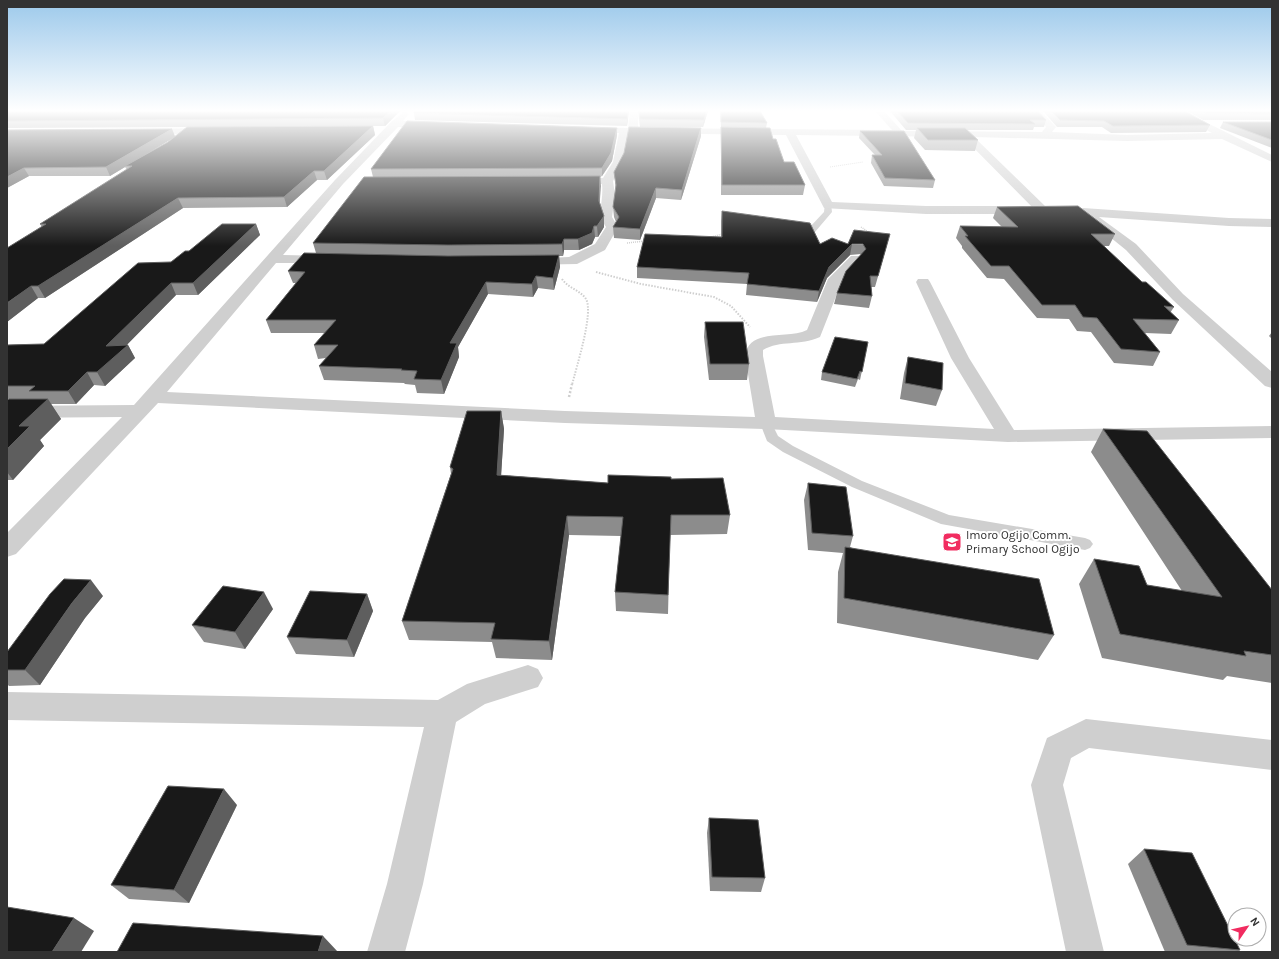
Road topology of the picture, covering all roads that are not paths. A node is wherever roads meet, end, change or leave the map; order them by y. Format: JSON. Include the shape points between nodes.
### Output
{"nodes":[{"id":1,"x":365,"y":156,"type":"edge"},
{"id":2,"x":620,"y":156,"type":"edge"},
{"id":3,"x":801,"y":156,"type":"edge"},
{"id":4,"x":987,"y":156,"type":"edge"},
{"id":5,"x":578,"y":181,"type":"edge"},
{"id":6,"x":607,"y":182,"type":"junction"},
{"id":7,"x":828,"y":205,"type":"junction"},
{"id":8,"x":1069,"y":212,"type":"junction"},
{"id":9,"x":1272,"y":223,"type":"edge"},
{"id":10,"x":812,"y":230,"type":"edge"},
{"id":11,"x":272,"y":259,"type":"junction"},
{"id":12,"x":856,"y":259,"type":"edge"},
{"id":13,"x":341,"y":260,"type":"edge"},
{"id":14,"x":517,"y":262,"type":"edge"},
{"id":15,"x":923,"y":282,"type":"dead end"},
{"id":16,"x":1272,"y":382,"type":"edge"},
{"id":17,"x":147,"y":404,"type":"junction"},
{"id":18,"x":7,"y":412,"type":"edge"},
{"id":19,"x":766,"y":424,"type":"junction"},
{"id":20,"x":1272,"y":432,"type":"edge"},
{"id":21,"x":1008,"y":436,"type":"junction"},
{"id":22,"x":1085,"y":544,"type":"dead end"},
{"id":23,"x":7,"y":548,"type":"edge"},
{"id":24,"x":528,"y":678,"type":"dead end"},
{"id":25,"x":7,"y":706,"type":"edge"},
{"id":26,"x":442,"y":714,"type":"junction"},
{"id":27,"x":1272,"y":755,"type":"edge"},
{"id":28,"x":386,"y":952,"type":"edge"},
{"id":29,"x":1085,"y":952,"type":"edge"}],
"edges":[{"from":1,"to":11,"type":"street","via":[[346,182]]},
{"from":2,"to":6,"type":"street"},
{"from":3,"to":7,"type":"street"},
{"from":4,"to":8,"type":"street","via":[[1041,209]]},
{"from":5,"to":6,"type":"street"},
{"from":6,"to":14,"type":"street","via":[[609,195],[606,217],[612,227],[600,247],[572,261]]},
{"from":7,"to":8,"type":"street","via":[[974,212]]},
{"from":7,"to":10,"type":"lane","via":[[828,212]]},
{"from":8,"to":9,"type":"street"},
{"from":8,"to":16,"type":"street","via":[[1087,214],[1131,247],[1178,297]]},
{"from":11,"to":13,"type":"street"},
{"from":11,"to":17,"type":"street"},
{"from":12,"to":19,"type":"street","via":[[835,279],[820,311],[814,333],[804,338],[767,341],[755,348],[754,356]]},
{"from":15,"to":21,"type":"street","via":[[960,358]]},
{"from":17,"to":18,"type":"street"},
{"from":17,"to":19,"type":"street"},
{"from":17,"to":23,"type":"street"},
{"from":19,"to":21,"type":"street"},
{"from":19,"to":22,"type":"lane","via":[[772,438],[788,449],[857,484],[946,520]]},
{"from":20,"to":21,"type":"street"},
{"from":24,"to":26,"type":"street","via":[[477,693]]},
{"from":25,"to":26,"type":"street"},
{"from":26,"to":28,"type":"street","via":[[405,884]]},
{"from":27,"to":29,"type":"street","via":[[1086,733],[1058,749],[1047,786]]}]}
